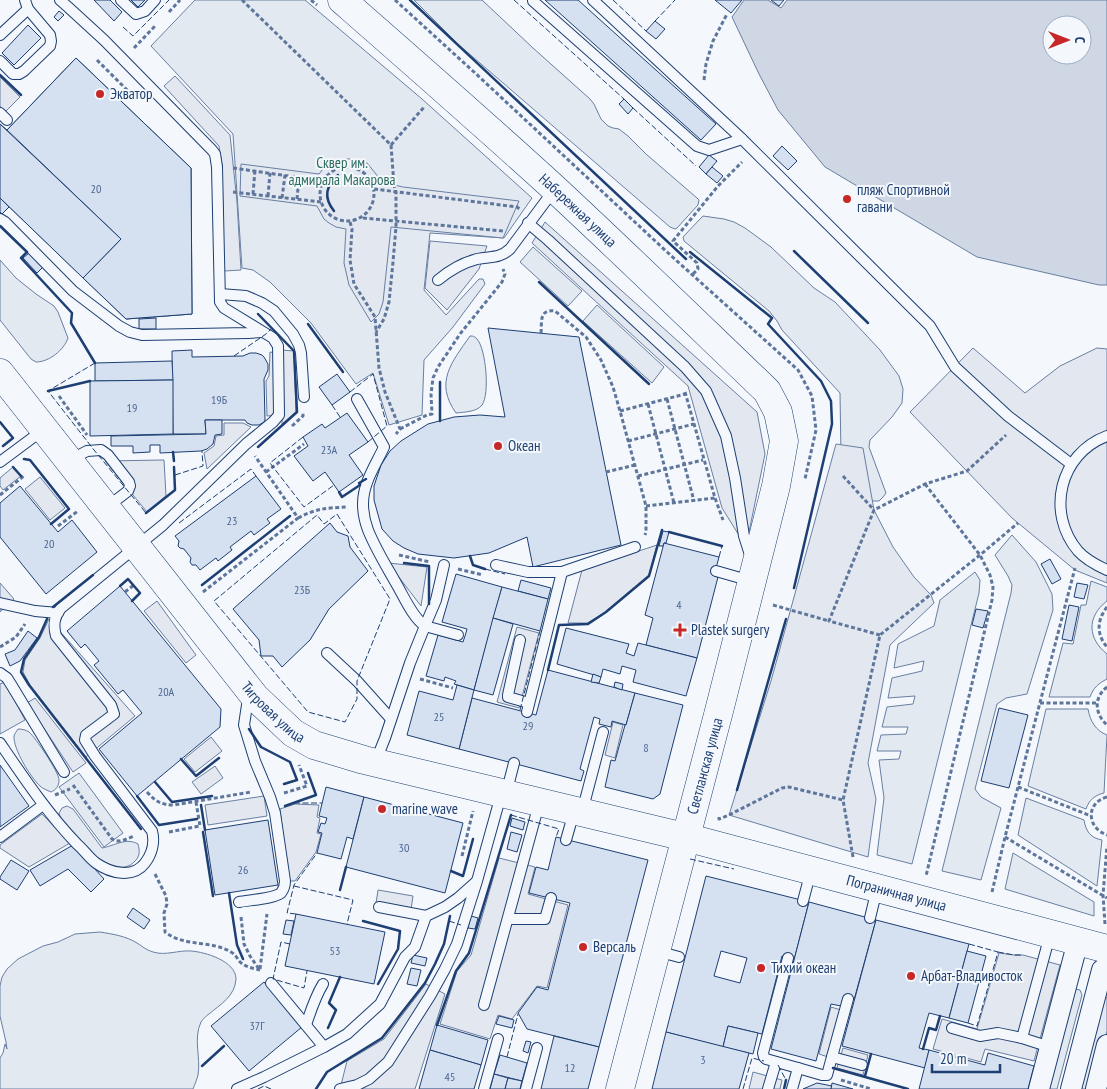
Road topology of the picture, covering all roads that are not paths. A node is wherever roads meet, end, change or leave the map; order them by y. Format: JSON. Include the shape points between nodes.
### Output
{"nodes":[{"id":1,"x":60,"y":0,"type":"edge"},
{"id":2,"x":121,"y":0,"type":"edge"},
{"id":3,"x":155,"y":0,"type":"edge"},
{"id":4,"x":342,"y":0,"type":"edge"},
{"id":5,"x":593,"y":0,"type":"edge"},
{"id":6,"x":533,"y":1,"type":"dead end"},
{"id":7,"x":26,"y":5,"type":"edge"},
{"id":8,"x":0,"y":35,"type":"edge"},
{"id":9,"x":0,"y":62,"type":"edge"},
{"id":10,"x":742,"y":139,"type":"junction"},
{"id":11,"x":554,"y":189,"type":"junction"},
{"id":12,"x":0,"y":220,"type":"edge"},
{"id":13,"x":528,"y":223,"type":"junction"},
{"id":14,"x":438,"y":280,"type":"dead end"},
{"id":15,"x":220,"y":294,"type":"junction"},
{"id":16,"x":262,"y":332,"type":"junction"},
{"id":17,"x":3,"y":383,"type":"edge"},
{"id":18,"x":304,"y":397,"type":"dead end"},
{"id":19,"x":357,"y":398,"type":"dead end"},
{"id":20,"x":44,"y":429,"type":"junction"},
{"id":21,"x":1107,"y":436,"type":"edge"},
{"id":22,"x":784,"y":441,"type":"joint"},
{"id":23,"x":68,"y":461,"type":"junction"},
{"id":24,"x":0,"y":462,"type":"edge"},
{"id":25,"x":1071,"y":464,"type":"junction"},
{"id":26,"x":106,"y":508,"type":"junction"},
{"id":27,"x":137,"y":547,"type":"junction"},
{"id":28,"x":635,"y":547,"type":"road end"},
{"id":29,"x":496,"y":565,"type":"dead end"},
{"id":30,"x":444,"y":566,"type":"dead end"},
{"id":31,"x":1107,"y":570,"type":"edge"},
{"id":32,"x":716,"y":571,"type":"dead end"},
{"id":33,"x":562,"y":572,"type":"junction"},
{"id":34,"x":753,"y":576,"type":"junction"},
{"id":35,"x":0,"y":603,"type":"edge"},
{"id":36,"x":58,"y":613,"type":"junction"},
{"id":37,"x":425,"y":626,"type":"junction"},
{"id":38,"x":458,"y":635,"type":"dead end"},
{"id":39,"x":520,"y":640,"type":"dead end"},
{"id":40,"x":326,"y":653,"type":"dead end"},
{"id":41,"x":0,"y":674,"type":"edge"},
{"id":42,"x":255,"y":697,"type":"junction"},
{"id":43,"x":391,"y":719,"type":"junction"},
{"id":44,"x":603,"y":732,"type":"dead end"},
{"id":45,"x":0,"y":743,"type":"edge"},
{"id":46,"x":375,"y":763,"type":"junction"},
{"id":47,"x":514,"y":763,"type":"dead end"},
{"id":48,"x":64,"y":772,"type":"road end"},
{"id":49,"x":501,"y":799,"type":"junction"},
{"id":50,"x":539,"y":803,"type":"junction"},
{"id":51,"x":43,"y":805,"type":"junction"},
{"id":52,"x":578,"y":812,"type":"junction"},
{"id":53,"x":0,"y":837,"type":"edge"},
{"id":54,"x":685,"y":837,"type":"junction"},
{"id":55,"x":566,"y":840,"type":"dead end"},
{"id":56,"x":811,"y":871,"type":"junction"},
{"id":57,"x":477,"y":881,"type":"junction"},
{"id":58,"x":878,"y":888,"type":"junction"},
{"id":59,"x":551,"y":898,"type":"dead end"},
{"id":60,"x":803,"y":901,"type":"dead end"},
{"id":61,"x":239,"y":902,"type":"road end"},
{"id":62,"x":379,"y":906,"type":"dead end"},
{"id":63,"x":426,"y":916,"type":"junction"},
{"id":64,"x":870,"y":918,"type":"dead end"},
{"id":65,"x":508,"y":919,"type":"junction"},
{"id":66,"x":1050,"y":934,"type":"junction"},
{"id":67,"x":1078,"y":941,"type":"junction"},
{"id":68,"x":788,"y":958,"type":"dead end"},
{"id":69,"x":1104,"y":959,"type":"edge"},
{"id":70,"x":271,"y":982,"type":"dead end"},
{"id":71,"x":323,"y":984,"type":"dead end"},
{"id":72,"x":848,"y":998,"type":"dead end"},
{"id":73,"x":484,"y":1005,"type":"dead end"},
{"id":74,"x":306,"y":1025,"type":"junction"},
{"id":75,"x":952,"y":1028,"type":"dead end"},
{"id":76,"x":1022,"y":1038,"type":"junction"},
{"id":77,"x":498,"y":1039,"type":"dead end"},
{"id":78,"x":1107,"y":1045,"type":"edge"},
{"id":79,"x":324,"y":1047,"type":"junction"},
{"id":80,"x":1050,"y":1047,"type":"junction"},
{"id":81,"x":537,"y":1048,"type":"dead end"},
{"id":82,"x":832,"y":1057,"type":"junction"},
{"id":83,"x":776,"y":1062,"type":"junction"},
{"id":84,"x":862,"y":1065,"type":"dead end"},
{"id":85,"x":798,"y":1068,"type":"junction"},
{"id":86,"x":237,"y":1089,"type":"edge"},
{"id":87,"x":340,"y":1089,"type":"edge"},
{"id":88,"x":484,"y":1089,"type":"edge"},
{"id":89,"x":526,"y":1089,"type":"edge"},
{"id":90,"x":620,"y":1089,"type":"edge"},
{"id":91,"x":768,"y":1089,"type":"edge"},
{"id":92,"x":792,"y":1089,"type":"edge"},
{"id":93,"x":1039,"y":1089,"type":"edge"},
{"id":94,"x":1071,"y":1089,"type":"edge"},
{"id":95,"x":1096,"y":1089,"type":"edge"}],
"edges":[{"from":1,"to":15,"type":"lane","via":[[212,150],[217,167]]},
{"from":2,"to":3,"type":"lane","via":[[136,14],[145,11]]},
{"from":4,"to":11,"type":"main road","name":"Набережная улица"},
{"from":5,"to":10,"type":"lane"},
{"from":6,"to":10,"type":"lane","via":[[697,146],[709,150]]},
{"from":7,"to":8,"type":"lane"},
{"from":7,"to":9,"type":"lane","via":[[50,35],[50,46],[19,74],[13,74]]},
{"from":10,"to":25,"type":"lane","via":[[930,326],[955,367],[1008,416]]},
{"from":11,"to":13,"type":"lane"},
{"from":11,"to":22,"type":"main road","name":"Набережная улица","via":[[767,390],[778,412]]},
{"from":12,"to":16,"type":"lane","via":[[73,291],[130,332],[142,335]]},
{"from":13,"to":14,"type":"lane","via":[[504,254],[453,268]]},
{"from":13,"to":34,"type":"lane","via":[[706,391],[726,436]]},
{"from":15,"to":16,"type":"lane","via":[[224,308]]},
{"from":15,"to":18,"type":"lane","via":[[246,296],[262,304],[274,312],[293,334],[301,353]]},
{"from":16,"to":27,"type":"lane","via":[[273,338],[278,346],[279,414]]},
{"from":17,"to":20,"type":"main road","name":"Тигровая улица"},
{"from":19,"to":37,"type":"lane","via":[[384,447],[364,489],[363,506],[368,530],[411,608]]},
{"from":20,"to":23,"type":"main road","name":"Тигровая улица"},
{"from":20,"to":24,"type":"lane"},
{"from":21,"to":25,"type":"lane","via":[[1083,450]]},
{"from":22,"to":34,"type":"main road","name":"Светланская улица"},
{"from":23,"to":26,"type":"main road","name":"Тигровая улица"},
{"from":23,"to":26,"type":"lane","via":[[82,453],[98,450],[108,456],[130,486]]},
{"from":25,"to":31,"type":"lane","via":[[1063,481],[1062,519],[1079,552]]},
{"from":26,"to":27,"type":"main road","name":"Тигровая улица"},
{"from":27,"to":36,"type":"lane"},
{"from":27,"to":42,"type":"main road","name":"Тигровая улица"},
{"from":28,"to":33,"type":"lane"},
{"from":29,"to":33,"type":"lane","via":[[528,572]]},
{"from":30,"to":37,"type":"lane","via":[[436,600]]},
{"from":32,"to":34,"type":"lane"},
{"from":33,"to":39,"type":"lane","via":[[528,708],[508,697]]},
{"from":34,"to":54,"type":"main road","name":"Светланская улица"},
{"from":35,"to":36,"type":"lane"},
{"from":36,"to":51,"type":"lane","via":[[53,627],[56,636],[111,705],[114,714],[86,735],[85,740],[148,825],[153,835],[153,846],[148,858],[139,869],[128,873],[106,869]]},
{"from":37,"to":38,"type":"lane"},
{"from":37,"to":43,"type":"lane"},
{"from":40,"to":43,"type":"lane"},
{"from":41,"to":48,"type":"lane","via":[[7,678]]},
{"from":42,"to":46,"type":"main road","name":"Тигровая улица","via":[[293,734],[314,745]]},
{"from":42,"to":61,"type":"lane","via":[[247,705],[244,726],[275,813],[285,886],[274,896]]},
{"from":43,"to":46,"type":"lane"},
{"from":44,"to":52,"type":"lane"},
{"from":45,"to":51,"type":"lane"},
{"from":46,"to":49,"type":"main road","name":"Тигровая улица"},
{"from":47,"to":49,"type":"lane"},
{"from":49,"to":50,"type":"main road","name":"Тигровая улица"},
{"from":49,"to":57,"type":"lane"},
{"from":50,"to":52,"type":"main road","name":"Тигровая улица"},
{"from":50,"to":65,"type":"lane"},
{"from":51,"to":53,"type":"lane"},
{"from":52,"to":54,"type":"main road","name":"Тигровая улица"},
{"from":52,"to":55,"type":"lane"},
{"from":54,"to":56,"type":"main road","name":"Пограничная улица"},
{"from":54,"to":90,"type":"main road","name":"Светланская улица","via":[[668,954]]},
{"from":56,"to":58,"type":"main road","name":"Пограничная улица"},
{"from":56,"to":60,"type":"lane"},
{"from":57,"to":63,"type":"lane","via":[[445,907]]},
{"from":57,"to":87,"type":"lane","via":[[457,944],[403,1040],[388,1062],[369,1079]]},
{"from":58,"to":64,"type":"lane"},
{"from":58,"to":66,"type":"main road","name":"Пограничная улица"},
{"from":59,"to":65,"type":"lane","via":[[545,919]]},
{"from":62,"to":63,"type":"lane"},
{"from":63,"to":79,"type":"lane","via":[[415,947],[405,957],[380,1004],[346,1034]]},
{"from":65,"to":73,"type":"lane"},
{"from":66,"to":67,"type":"main road","name":"Пограничная улица"},
{"from":66,"to":76,"type":"lane"},
{"from":67,"to":69,"type":"main road","name":"Пограничная улица"},
{"from":67,"to":80,"type":"street"},
{"from":68,"to":83,"type":"lane","via":[[763,1053],[766,1059]]},
{"from":69,"to":94,"type":"street"},
{"from":70,"to":74,"type":"lane"},
{"from":71,"to":74,"type":"lane"},
{"from":72,"to":82,"type":"lane"},
{"from":74,"to":79,"type":"lane"},
{"from":75,"to":76,"type":"lane","via":[[980,1036],[998,1033]]},
{"from":76,"to":80,"type":"lane"},
{"from":77,"to":88,"type":"lane"},
{"from":78,"to":95,"type":"street"},
{"from":79,"to":86,"type":"lane"},
{"from":80,"to":93,"type":"street"},
{"from":81,"to":89,"type":"lane"},
{"from":82,"to":84,"type":"lane"},
{"from":82,"to":85,"type":"lane","via":[[827,1075]]},
{"from":83,"to":85,"type":"lane"},
{"from":83,"to":91,"type":"lane"},
{"from":85,"to":92,"type":"lane"}]}
